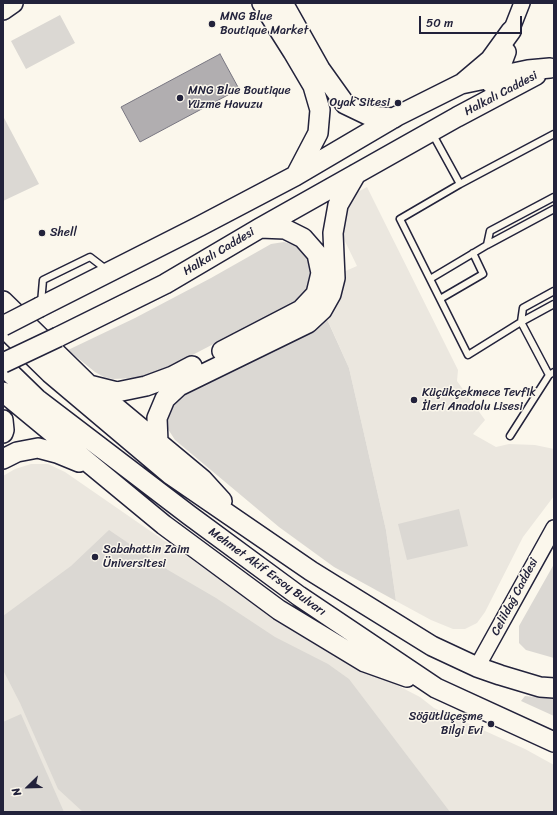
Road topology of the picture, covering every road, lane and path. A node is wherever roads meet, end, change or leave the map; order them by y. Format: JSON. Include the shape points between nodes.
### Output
{"nodes":[{"id":1,"x":13,"y":3,"type":"edge"},
{"id":2,"x":262,"y":3,"type":"edge"},
{"id":3,"x":283,"y":3,"type":"edge"},
{"id":4,"x":522,"y":3,"type":"edge"},
{"id":5,"x":3,"y":10,"type":"edge"},
{"id":6,"x":511,"y":31,"type":"junction"},
{"id":7,"x":506,"y":52,"type":"junction"},
{"id":8,"x":528,"y":70,"type":"junction"},
{"id":9,"x":497,"y":76,"type":"junction"},
{"id":10,"x":461,"y":84,"type":"junction"},
{"id":11,"x":457,"y":117,"type":"junction"},
{"id":12,"x":394,"y":118,"type":"junction"},
{"id":13,"x":431,"y":132,"type":"junction"},
{"id":14,"x":554,"y":134,"type":"edge"},
{"id":15,"x":356,"y":174,"type":"junction"},
{"id":16,"x":295,"y":176,"type":"junction"},
{"id":17,"x":460,"y":184,"type":"junction"},
{"id":18,"x":554,"y":197,"type":"edge"},
{"id":19,"x":554,"y":209,"type":"edge"},
{"id":20,"x":260,"y":228,"type":"junction"},
{"id":21,"x":488,"y":245,"type":"junction"},
{"id":22,"x":473,"y":254,"type":"junction"},
{"id":23,"x":430,"y":279,"type":"junction"},
{"id":24,"x":554,"y":291,"type":"edge"},
{"id":25,"x":440,"y":299,"type":"junction"},
{"id":26,"x":3,"y":301,"type":"edge"},
{"id":27,"x":554,"y":304,"type":"edge"},
{"id":28,"x":521,"y":322,"type":"junction"},
{"id":29,"x":3,"y":326,"type":"edge"},
{"id":30,"x":3,"y":365,"type":"edge"},
{"id":31,"x":551,"y":373,"type":"edge"},
{"id":32,"x":89,"y":385,"type":"junction"},
{"id":33,"x":3,"y":392,"type":"edge"},
{"id":34,"x":3,"y":420,"type":"edge"},
{"id":35,"x":3,"y":433,"type":"edge"},
{"id":36,"x":510,"y":436,"type":"dead end"},
{"id":37,"x":158,"y":442,"type":"junction"},
{"id":38,"x":3,"y":459,"type":"edge"},
{"id":39,"x":95,"y":468,"type":"junction"},
{"id":40,"x":244,"y":525,"type":"junction"},
{"id":41,"x":554,"y":528,"type":"edge"},
{"id":42,"x":478,"y":668,"type":"junction"},
{"id":43,"x":436,"y":688,"type":"junction"},
{"id":44,"x":554,"y":688,"type":"edge"},
{"id":45,"x":554,"y":742,"type":"edge"}],
"edges":[{"from":1,"to":5,"type":"main road"},
{"from":2,"to":16,"type":"main road","via":[[313,86],[320,110],[318,133]]},
{"from":3,"to":12,"type":"main road","via":[[320,69],[345,104],[370,116]]},
{"from":4,"to":6,"type":"street"},
{"from":6,"to":7,"type":"main road"},
{"from":6,"to":10,"type":"main road","via":[[490,60]]},
{"from":7,"to":8,"type":"main road","via":[[511,65]]},
{"from":7,"to":9,"type":"main road"},
{"from":8,"to":9,"type":"main road","name":"Halkalı Caddesi"},
{"from":8,"to":11,"type":"main road","name":"Halkalı Caddesi","via":[[550,68]]},
{"from":9,"to":10,"type":"main road","name":"Halkalı Caddesi"},
{"from":9,"to":11,"type":"main road"},
{"from":10,"to":12,"type":"main road","name":"Halkalı Caddesi"},
{"from":11,"to":13,"type":"main road","name":"Halkalı Caddesi"},
{"from":12,"to":16,"type":"main road","name":"Halkalı Caddesi"},
{"from":13,"to":15,"type":"main road","name":"Halkalı Caddesi"},
{"from":13,"to":17,"type":"lane"},
{"from":14,"to":17,"type":"lane"},
{"from":15,"to":20,"type":"main road","name":"Halkalı Caddesi"},
{"from":15,"to":37,"type":"main road","via":[[338,205],[332,233],[335,278],[331,294],[322,310],[308,323],[179,386],[165,399],[158,418]]},
{"from":16,"to":29,"type":"main road","name":"Halkalı Caddesi","bridge":true},
{"from":17,"to":23,"type":"lane","via":[[400,218]]},
{"from":18,"to":21,"type":"lane","via":[[490,231]]},
{"from":19,"to":21,"type":"lane"},
{"from":20,"to":30,"type":"main road","name":"Halkalı Caddesi","bridge":true,"via":[[165,284]]},
{"from":20,"to":32,"type":"main road","via":[[285,229],[303,238],[317,254],[321,272],[316,294],[301,310],[173,376],[146,386],[117,392]]},
{"from":21,"to":22,"type":"lane"},
{"from":22,"to":23,"type":"lane"},
{"from":22,"to":25,"type":"lane","via":[[483,274]]},
{"from":23,"to":25,"type":"lane"},
{"from":24,"to":28,"type":"lane","via":[[523,308]]},
{"from":25,"to":28,"type":"lane","via":[[468,354]]},
{"from":26,"to":32,"type":"main road"},
{"from":27,"to":28,"type":"lane"},
{"from":28,"to":31,"type":"lane"},
{"from":29,"to":40,"type":"main road","name":"Mehmet Akif Ersoy Bulvarı","via":[[50,373],[171,475]]},
{"from":30,"to":43,"type":"main road","name":"Mehmet Akif Ersoy Bulvarı","via":[[37,399],[189,515],[299,596]]},
{"from":31,"to":36,"type":"lane"},
{"from":32,"to":37,"type":"main road"},
{"from":33,"to":39,"type":"main road"},
{"from":34,"to":35,"type":"main road"},
{"from":37,"to":40,"type":"main road","via":[[202,479]]},
{"from":38,"to":39,"type":"main road","via":[[16,452],[38,448]]},
{"from":39,"to":43,"type":"main road","via":[[164,525],[279,610],[365,662]]},
{"from":40,"to":42,"type":"main road","name":"Mehmet Akif Ersoy Bulvarı","via":[[311,571],[432,646]]},
{"from":41,"to":42,"type":"street","name":"Celildağ Caddesi"},
{"from":42,"to":44,"type":"main road","name":"Mehmet Akif Ersoy Bulvarı","via":[[540,687]]},
{"from":43,"to":45,"type":"main road","name":"Mehmet Akif Ersoy Bulvarı"}]}
